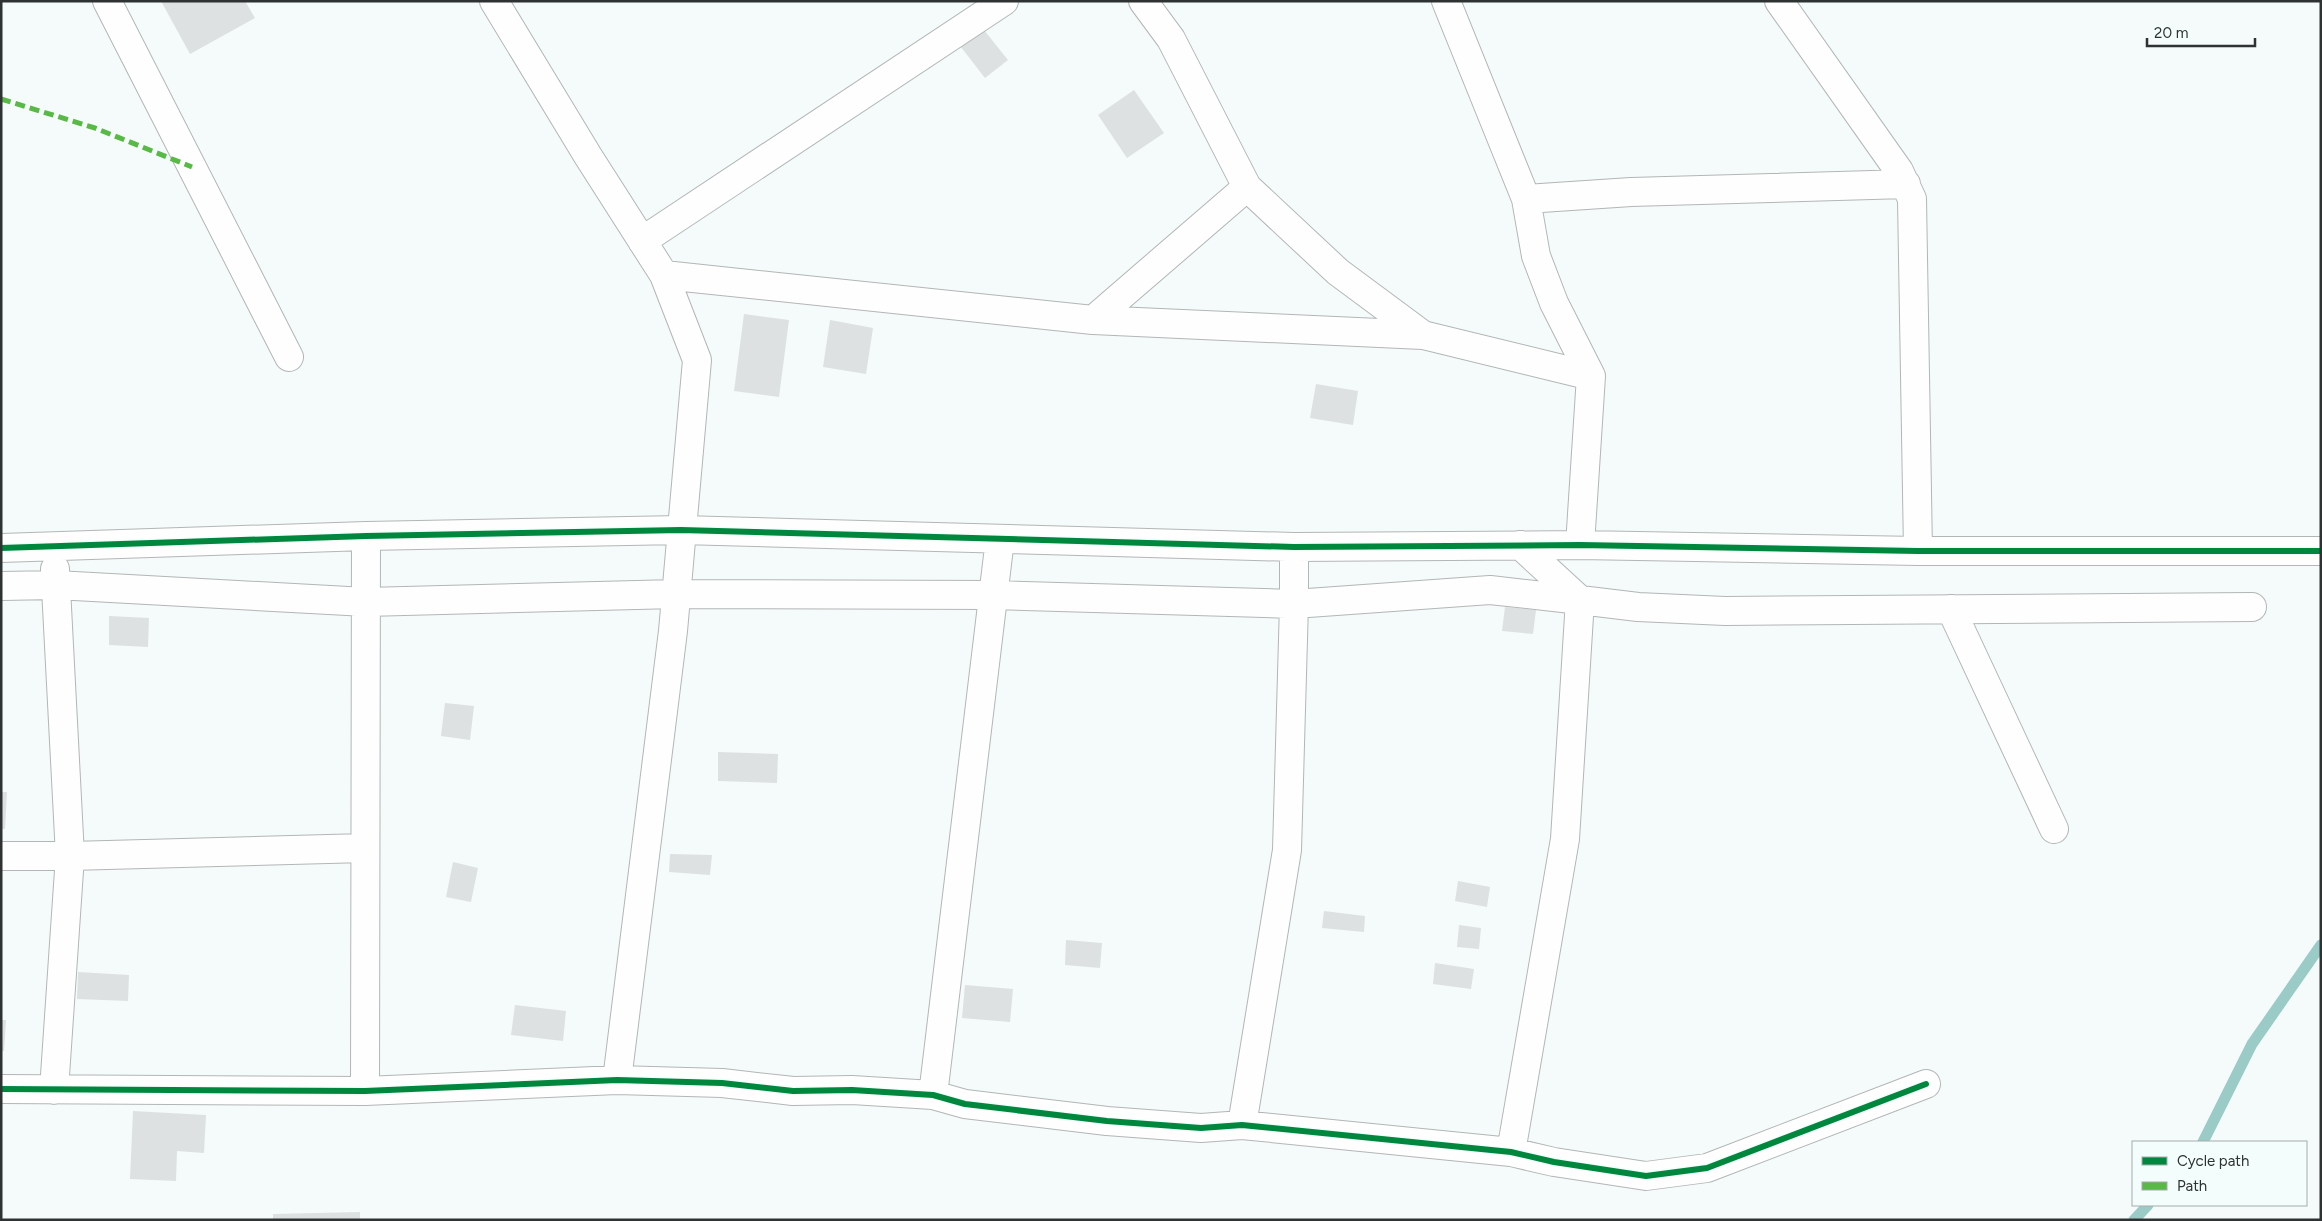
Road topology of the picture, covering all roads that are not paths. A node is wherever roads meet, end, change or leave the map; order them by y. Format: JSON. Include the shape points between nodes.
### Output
{"nodes":[{"id":1,"x":107,"y":1,"type":"edge"},
{"id":2,"x":494,"y":1,"type":"edge"},
{"id":3,"x":1004,"y":1,"type":"edge"},
{"id":4,"x":1143,"y":1,"type":"edge"},
{"id":5,"x":1446,"y":1,"type":"edge"},
{"id":6,"x":1779,"y":1,"type":"edge"},
{"id":7,"x":1906,"y":184,"type":"junction"},
{"id":8,"x":1247,"y":187,"type":"junction"},
{"id":9,"x":1526,"y":199,"type":"junction"},
{"id":10,"x":642,"y":241,"type":"junction"},
{"id":11,"x":664,"y":275,"type":"junction"},
{"id":12,"x":1093,"y":320,"type":"junction"},
{"id":13,"x":1423,"y":336,"type":"junction"},
{"id":14,"x":289,"y":357,"type":"dead end"},
{"id":15,"x":1591,"y":376,"type":"junction"},
{"id":16,"x":681,"y":530,"type":"junction"},
{"id":17,"x":366,"y":536,"type":"junction"},
{"id":18,"x":1000,"y":539,"type":"junction"},
{"id":19,"x":1580,"y":544,"type":"junction"},
{"id":20,"x":1520,"y":545,"type":"junction"},
{"id":21,"x":54,"y":547,"type":"junction"},
{"id":22,"x":1294,"y":547,"type":"junction"},
{"id":23,"x":1,"y":548,"type":"edge"},
{"id":24,"x":1918,"y":551,"type":"junction"},
{"id":25,"x":2321,"y":551,"type":"edge"},
{"id":26,"x":56,"y":585,"type":"junction"},
{"id":27,"x":1,"y":586,"type":"edge"},
{"id":28,"x":676,"y":594,"type":"junction"},
{"id":29,"x":993,"y":595,"type":"junction"},
{"id":30,"x":1580,"y":600,"type":"junction"},
{"id":31,"x":366,"y":602,"type":"junction"},
{"id":32,"x":1294,"y":604,"type":"junction"},
{"id":33,"x":2252,"y":607,"type":"dead end"},
{"id":34,"x":1950,"y":609,"type":"junction"},
{"id":35,"x":2054,"y":829,"type":"dead end"},
{"id":36,"x":365,"y":848,"type":"junction"},
{"id":37,"x":1,"y":856,"type":"edge"},
{"id":38,"x":70,"y":856,"type":"junction"},
{"id":39,"x":617,"y":1080,"type":"junction"},
{"id":40,"x":1926,"y":1084,"type":"dead end"},
{"id":41,"x":1,"y":1089,"type":"edge"},
{"id":42,"x":54,"y":1090,"type":"junction"},
{"id":43,"x":365,"y":1091,"type":"junction"},
{"id":44,"x":933,"y":1096,"type":"junction"},
{"id":45,"x":1242,"y":1125,"type":"junction"},
{"id":46,"x":1511,"y":1152,"type":"junction"}],
"edges":[{"from":1,"to":14,"type":"street"},
{"from":2,"to":10,"type":"street"},
{"from":3,"to":10,"type":"street"},
{"from":4,"to":8,"type":"street","via":[[1171,40]]},
{"from":5,"to":9,"type":"street"},
{"from":6,"to":7,"type":"street"},
{"from":7,"to":9,"type":"street","via":[[1632,192]]},
{"from":7,"to":24,"type":"street","via":[[1912,199]]},
{"from":8,"to":12,"type":"street"},
{"from":8,"to":13,"type":"street","via":[[1338,272]]},
{"from":9,"to":15,"type":"street","via":[[1536,256],[1554,303]]},
{"from":10,"to":11,"type":"street"},
{"from":11,"to":12,"type":"street"},
{"from":11,"to":16,"type":"street","via":[[697,360]]},
{"from":12,"to":13,"type":"street"},
{"from":13,"to":15,"type":"street"},
{"from":15,"to":19,"type":"street"},
{"from":16,"to":17,"type":"street"},
{"from":16,"to":18,"type":"street"},
{"from":16,"to":28,"type":"street"},
{"from":17,"to":21,"type":"street"},
{"from":17,"to":31,"type":"street"},
{"from":18,"to":22,"type":"street"},
{"from":18,"to":29,"type":"street"},
{"from":19,"to":20,"type":"street"},
{"from":19,"to":24,"type":"street"},
{"from":20,"to":22,"type":"street"},
{"from":20,"to":30,"type":"street"},
{"from":21,"to":23,"type":"street"},
{"from":21,"to":26,"type":"street"},
{"from":22,"to":32,"type":"street"},
{"from":24,"to":25,"type":"street"},
{"from":26,"to":27,"type":"street"},
{"from":26,"to":31,"type":"street"},
{"from":26,"to":38,"type":"street"},
{"from":28,"to":29,"type":"street"},
{"from":28,"to":31,"type":"street"},
{"from":28,"to":39,"type":"street"},
{"from":29,"to":32,"type":"street"},
{"from":29,"to":44,"type":"street"},
{"from":30,"to":32,"type":"street","via":[[1490,590]]},
{"from":30,"to":34,"type":"street","via":[[1638,607],[1725,611]]},
{"from":30,"to":46,"type":"street","via":[[1565,839]]},
{"from":31,"to":36,"type":"street"},
{"from":32,"to":45,"type":"street","via":[[1287,850]]},
{"from":33,"to":34,"type":"street"},
{"from":34,"to":35,"type":"street"},
{"from":36,"to":38,"type":"street"},
{"from":36,"to":43,"type":"street"},
{"from":37,"to":38,"type":"street"},
{"from":38,"to":42,"type":"street"},
{"from":39,"to":43,"type":"street"},
{"from":39,"to":44,"type":"street"},
{"from":40,"to":46,"type":"street","via":[[1706,1168],[1646,1176]]},
{"from":41,"to":42,"type":"street"},
{"from":42,"to":43,"type":"street"},
{"from":44,"to":45,"type":"street","via":[[965,1104],[1107,1121],[1201,1128]]},
{"from":45,"to":46,"type":"street"}]}
